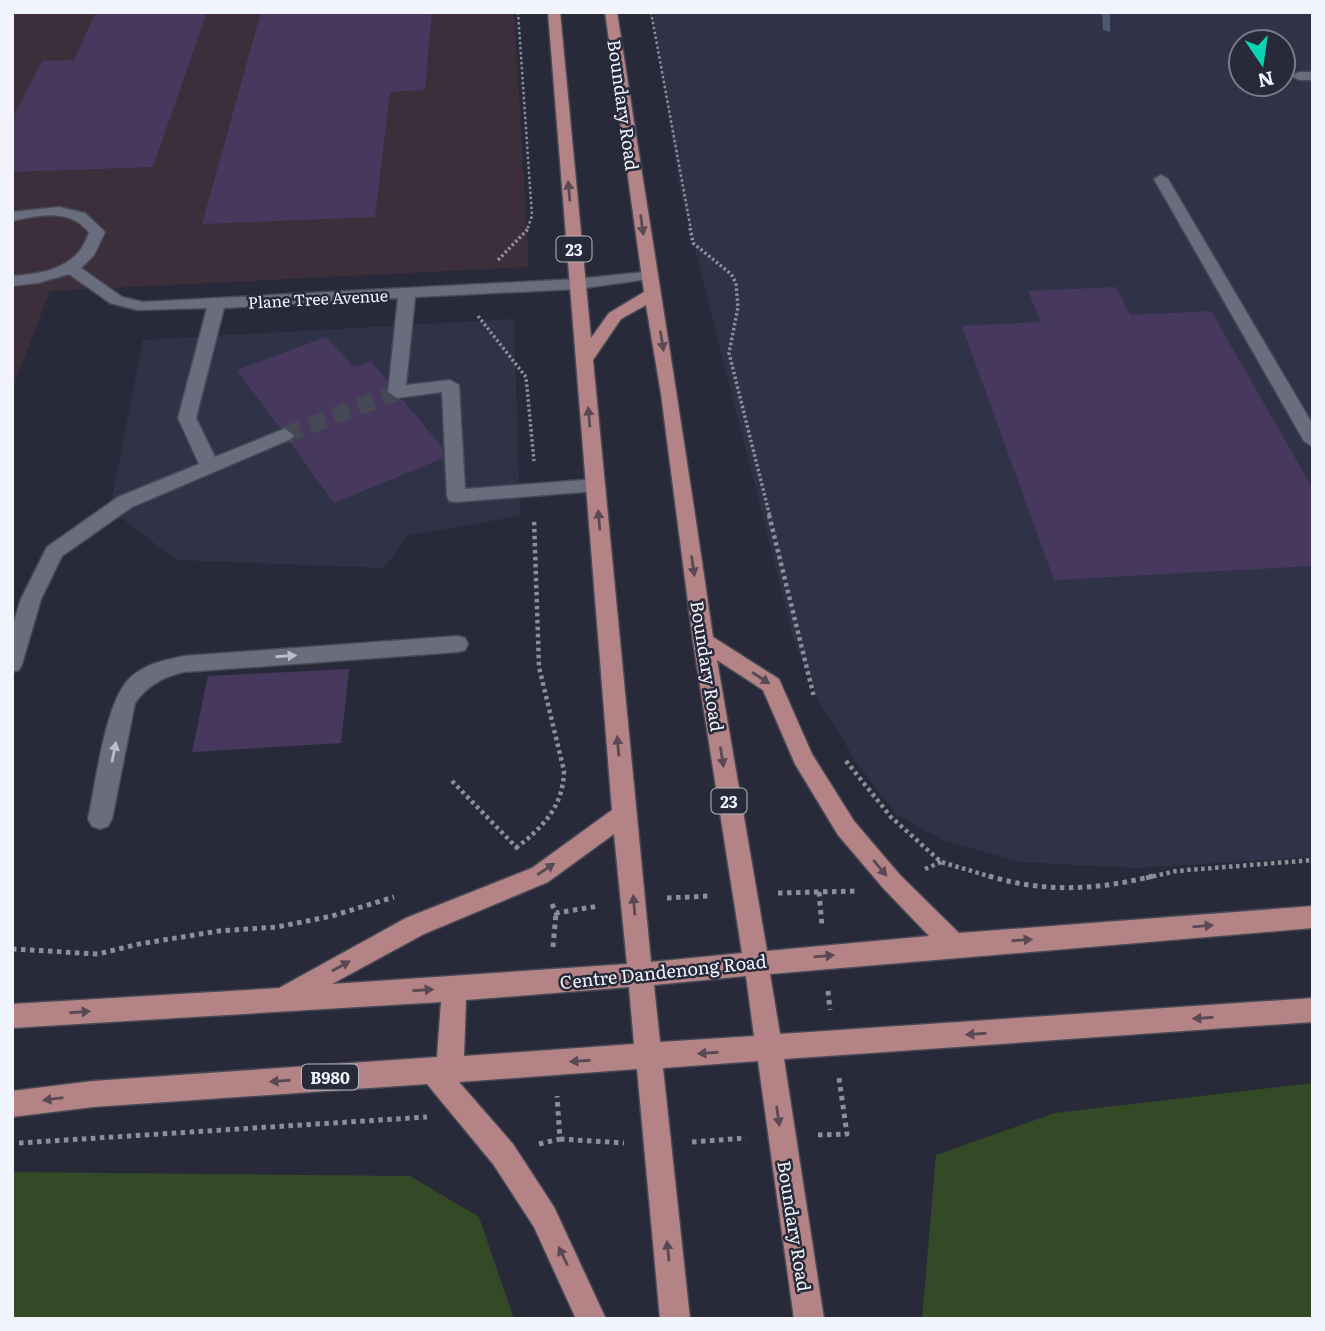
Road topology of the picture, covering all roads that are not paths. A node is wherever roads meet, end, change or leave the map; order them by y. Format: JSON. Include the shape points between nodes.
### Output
{"nodes":[{"id":1,"x":554,"y":12,"type":"edge"},
{"id":2,"x":611,"y":12,"type":"edge"},
{"id":3,"x":1161,"y":179,"type":"dead end"},
{"id":4,"x":12,"y":217,"type":"edge"},
{"id":5,"x":70,"y":267,"type":"junction"},
{"id":6,"x":649,"y":274,"type":"junction"},
{"id":7,"x":13,"y":284,"type":"edge"},
{"id":8,"x":577,"y":284,"type":"junction"},
{"id":9,"x":407,"y":293,"type":"junction"},
{"id":10,"x":653,"y":294,"type":"junction"},
{"id":11,"x":217,"y":303,"type":"junction"},
{"id":12,"x":584,"y":360,"type":"junction"},
{"id":13,"x":285,"y":435,"type":"tunnel mouth"},
{"id":14,"x":1313,"y":440,"type":"edge"},
{"id":15,"x":209,"y":465,"type":"junction"},
{"id":16,"x":596,"y":485,"type":"junction"},
{"id":17,"x":703,"y":641,"type":"junction"},
{"id":18,"x":458,"y":644,"type":"dead end"},
{"id":19,"x":12,"y":664,"type":"edge"},
{"id":20,"x":624,"y":814,"type":"junction"},
{"id":21,"x":100,"y":819,"type":"dead end"},
{"id":22,"x":1313,"y":917,"type":"edge"},
{"id":23,"x":954,"y":945,"type":"junction"},
{"id":24,"x":756,"y":962,"type":"junction"},
{"id":25,"x":640,"y":973,"type":"junction"},
{"id":26,"x":454,"y":988,"type":"junction"},
{"id":27,"x":281,"y":999,"type":"junction"},
{"id":28,"x":1313,"y":1010,"type":"edge"},
{"id":29,"x":12,"y":1016,"type":"edge"},
{"id":30,"x":768,"y":1049,"type":"junction"},
{"id":31,"x":649,"y":1057,"type":"junction"},
{"id":32,"x":441,"y":1070,"type":"junction"},
{"id":33,"x":12,"y":1104,"type":"edge"},
{"id":34,"x":591,"y":1319,"type":"edge"},
{"id":35,"x":674,"y":1319,"type":"edge"},
{"id":36,"x":809,"y":1319,"type":"edge"}],
"edges":[{"from":8,"to":1,"type":"main road","number":"23","one_way":true},
{"from":2,"to":6,"type":"main road","name":"Boundary Road","number":"23","one_way":true},
{"from":3,"to":14,"type":"street"},
{"from":4,"to":5,"type":"street","via":[[57,211],[89,220],[97,232],[96,244]]},
{"from":5,"to":7,"type":"street"},
{"from":5,"to":11,"type":"street","name":"Plane Tree Avenue","via":[[116,300],[143,307]]},
{"from":6,"to":8,"type":"street","name":"Plane Tree Avenue"},
{"from":6,"to":10,"type":"main road","name":"Boundary Road","number":"23"},
{"from":8,"to":9,"type":"street","name":"Plane Tree Avenue"},
{"from":8,"to":12,"type":"main road","number":"23"},
{"from":9,"to":11,"type":"street","name":"Plane Tree Avenue"},
{"from":9,"to":16,"type":"street","via":[[397,392],[450,385],[456,496]]},
{"from":10,"to":12,"type":"main road","via":[[615,316]]},
{"from":10,"to":17,"type":"main road","name":"Boundary Road","number":"23","one_way":true},
{"from":11,"to":15,"type":"street","via":[[187,418]]},
{"from":16,"to":12,"type":"main road","number":"23","one_way":true},
{"from":13,"to":15,"type":"street"},
{"from":15,"to":19,"type":"street","via":[[125,502],[54,552],[31,599]]},
{"from":20,"to":16,"type":"main road","number":"23","one_way":true},
{"from":17,"to":23,"type":"main road","one_way":true,"via":[[771,685],[803,758],[839,816],[892,882]]},
{"from":17,"to":24,"type":"main road","name":"Boundary Road","number":"23","one_way":true},
{"from":21,"to":18,"type":"street","one_way":true,"via":[[125,700],[138,683],[161,668]]},
{"from":25,"to":20,"type":"main road","number":"23","one_way":true},
{"from":27,"to":20,"type":"main road","one_way":true,"via":[[415,926],[540,875]]},
{"from":23,"to":22,"type":"main road","name":"Centre Dandenong Road","one_way":true},
{"from":24,"to":23,"type":"main road","name":"Centre Dandenong Road","one_way":true},
{"from":24,"to":25,"type":"main road","name":"Centre Dandenong Road"},
{"from":24,"to":30,"type":"main road","name":"Boundary Road","number":"23"},
{"from":25,"to":26,"type":"main road","name":"Centre Dandenong Road"},
{"from":25,"to":31,"type":"main road","number":"23"},
{"from":27,"to":26,"type":"main road","name":"Centre Dandenong Road","one_way":true},
{"from":26,"to":32,"type":"main road"},
{"from":29,"to":27,"type":"main road","name":"Centre Dandenong Road","one_way":true},
{"from":28,"to":30,"type":"main road","one_way":true},
{"from":30,"to":31,"type":"main road","number":"B980","one_way":true},
{"from":30,"to":36,"type":"main road","name":"Boundary Road","number":"23","one_way":true},
{"from":31,"to":32,"type":"main road","number":"B980","one_way":true},
{"from":35,"to":31,"type":"main road","number":"23","one_way":true},
{"from":32,"to":33,"type":"main road","number":"B980","one_way":true,"via":[[93,1094]]},
{"from":34,"to":32,"type":"main road","one_way":true,"via":[[544,1217]]}]}
